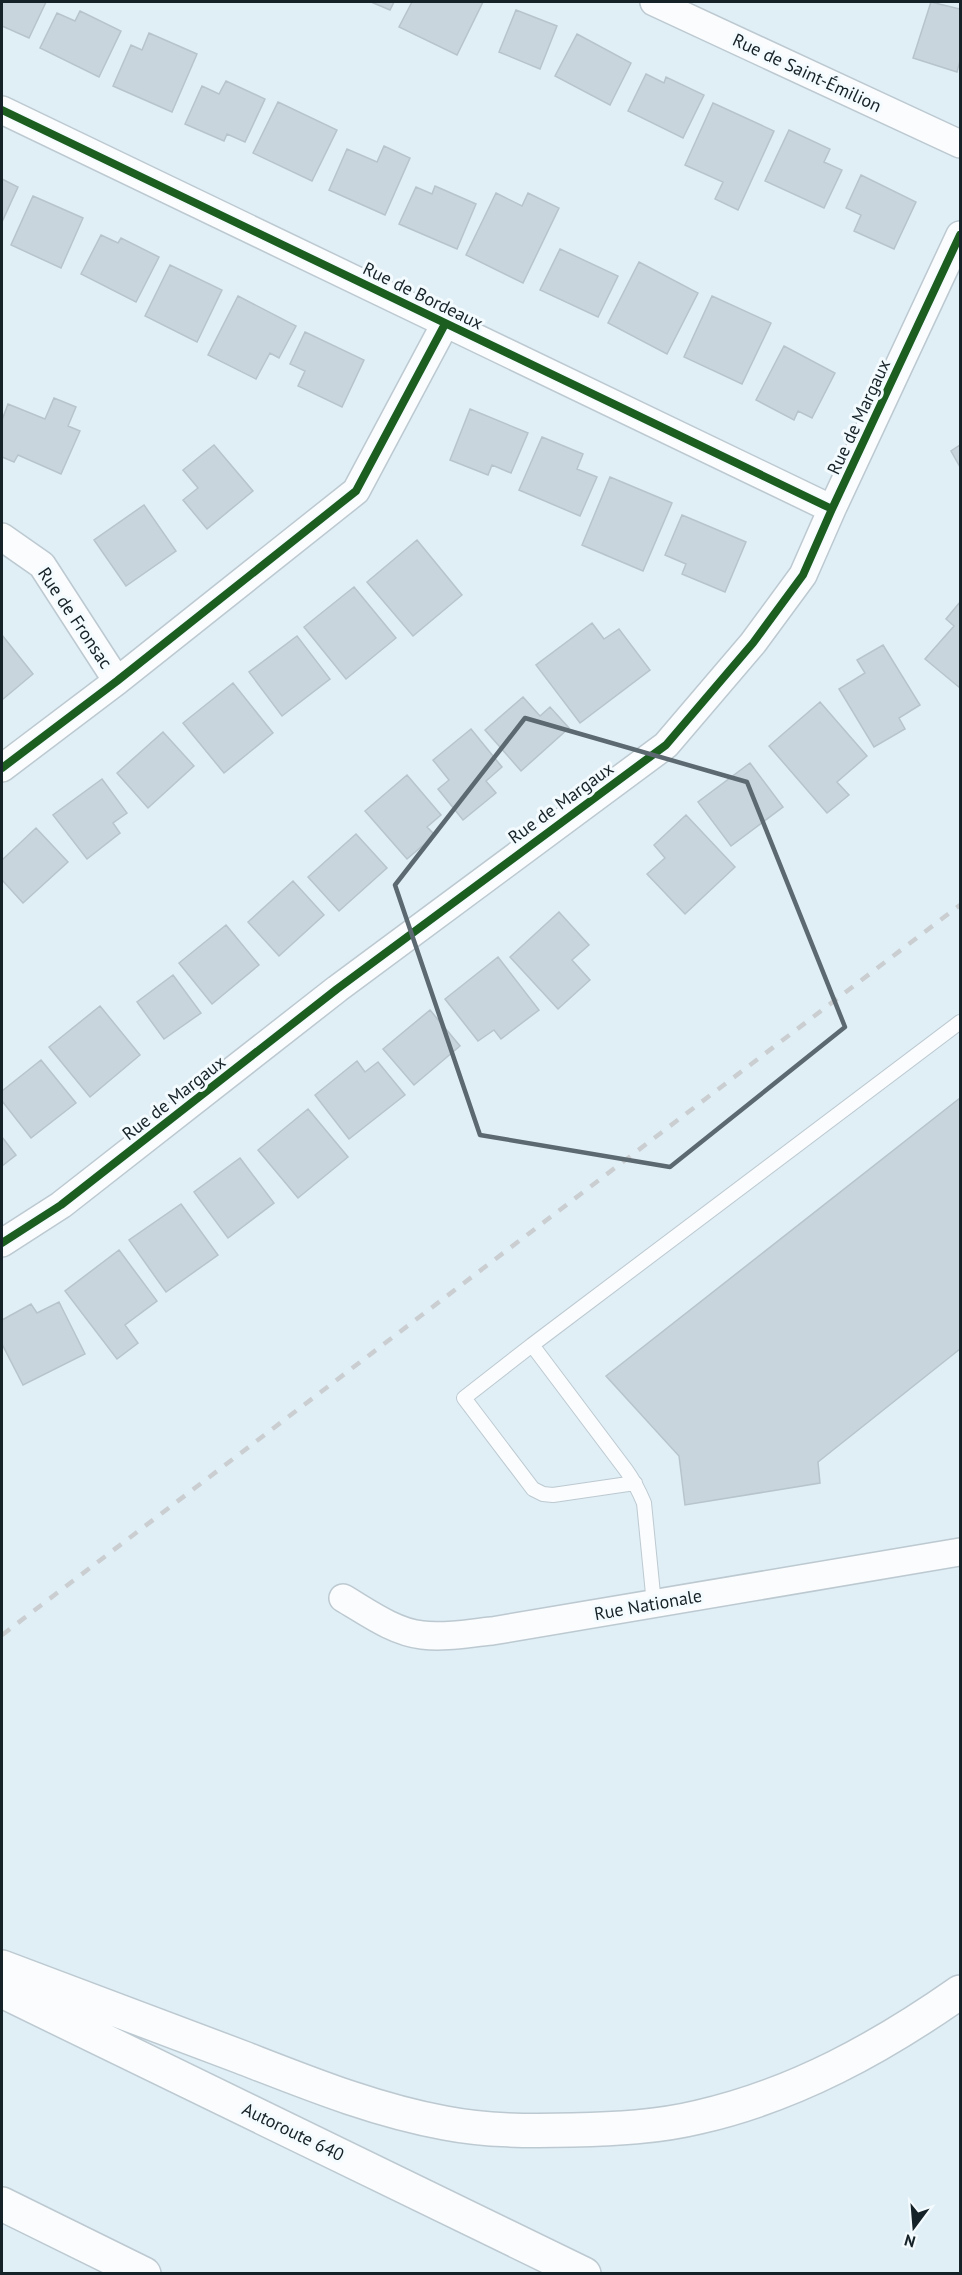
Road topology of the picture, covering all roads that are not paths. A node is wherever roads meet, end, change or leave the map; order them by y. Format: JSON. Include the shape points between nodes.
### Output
{"nodes":[{"id":1,"x":654,"y":2,"type":"edge"},
{"id":2,"x":2,"y":110,"type":"edge"},
{"id":3,"x":960,"y":144,"type":"edge"},
{"id":4,"x":960,"y":235,"type":"edge"},
{"id":5,"x":445,"y":324,"type":"junction"},
{"id":6,"x":832,"y":509,"type":"junction"},
{"id":7,"x":2,"y":537,"type":"edge"},
{"id":8,"x":117,"y":681,"type":"junction"},
{"id":9,"x":2,"y":768,"type":"edge"},
{"id":10,"x":960,"y":1022,"type":"edge"},
{"id":11,"x":2,"y":1243,"type":"edge"},
{"id":12,"x":532,"y":1345,"type":"junction"},
{"id":13,"x":635,"y":1483,"type":"junction"},
{"id":14,"x":960,"y":1552,"type":"edge"},
{"id":15,"x":343,"y":1598,"type":"dead end"},
{"id":16,"x":654,"y":1604,"type":"junction"},
{"id":17,"x":2,"y":1967,"type":"edge"},
{"id":18,"x":2,"y":1991,"type":"edge"},
{"id":19,"x":960,"y":1992,"type":"edge"},
{"id":20,"x":2,"y":2204,"type":"edge"},
{"id":21,"x":144,"y":2274,"type":"edge"},
{"id":22,"x":584,"y":2274,"type":"edge"}],
"edges":[{"from":1,"to":3,"type":"street","name":"Rue de Saint-Émilion"},
{"from":2,"to":5,"type":"street","name":"Rue de Bordeaux"},
{"from":4,"to":6,"type":"street","name":"Rue de Margaux"},
{"from":5,"to":6,"type":"street","name":"Rue de Bordeaux"},
{"from":5,"to":8,"type":"street","via":[[356,491]]},
{"from":6,"to":11,"type":"street","name":"Rue de Margaux","via":[[803,575],[753,644],[666,745],[337,989],[61,1205]]},
{"from":7,"to":8,"type":"street","name":"Rue de Fronsac","via":[[42,565]]},
{"from":8,"to":9,"type":"street"},
{"from":10,"to":12,"type":"lane"},
{"from":12,"to":13,"type":"lane"},
{"from":12,"to":13,"type":"lane","via":[[464,1398],[533,1489],[543,1494]]},
{"from":13,"to":16,"type":"lane","via":[[644,1503]]},
{"from":14,"to":16,"type":"street","name":"Rue Nationale"},
{"from":15,"to":16,"type":"street","name":"Rue Nationale","via":[[390,1625],[421,1635],[447,1636]]},
{"from":17,"to":19,"type":"highway","via":[[377,2107],[447,2124],[517,2130],[663,2124],[740,2106],[845,2063],[901,2032]]},
{"from":18,"to":22,"type":"highway","name":"Autoroute 640"},
{"from":20,"to":21,"type":"highway"}]}
